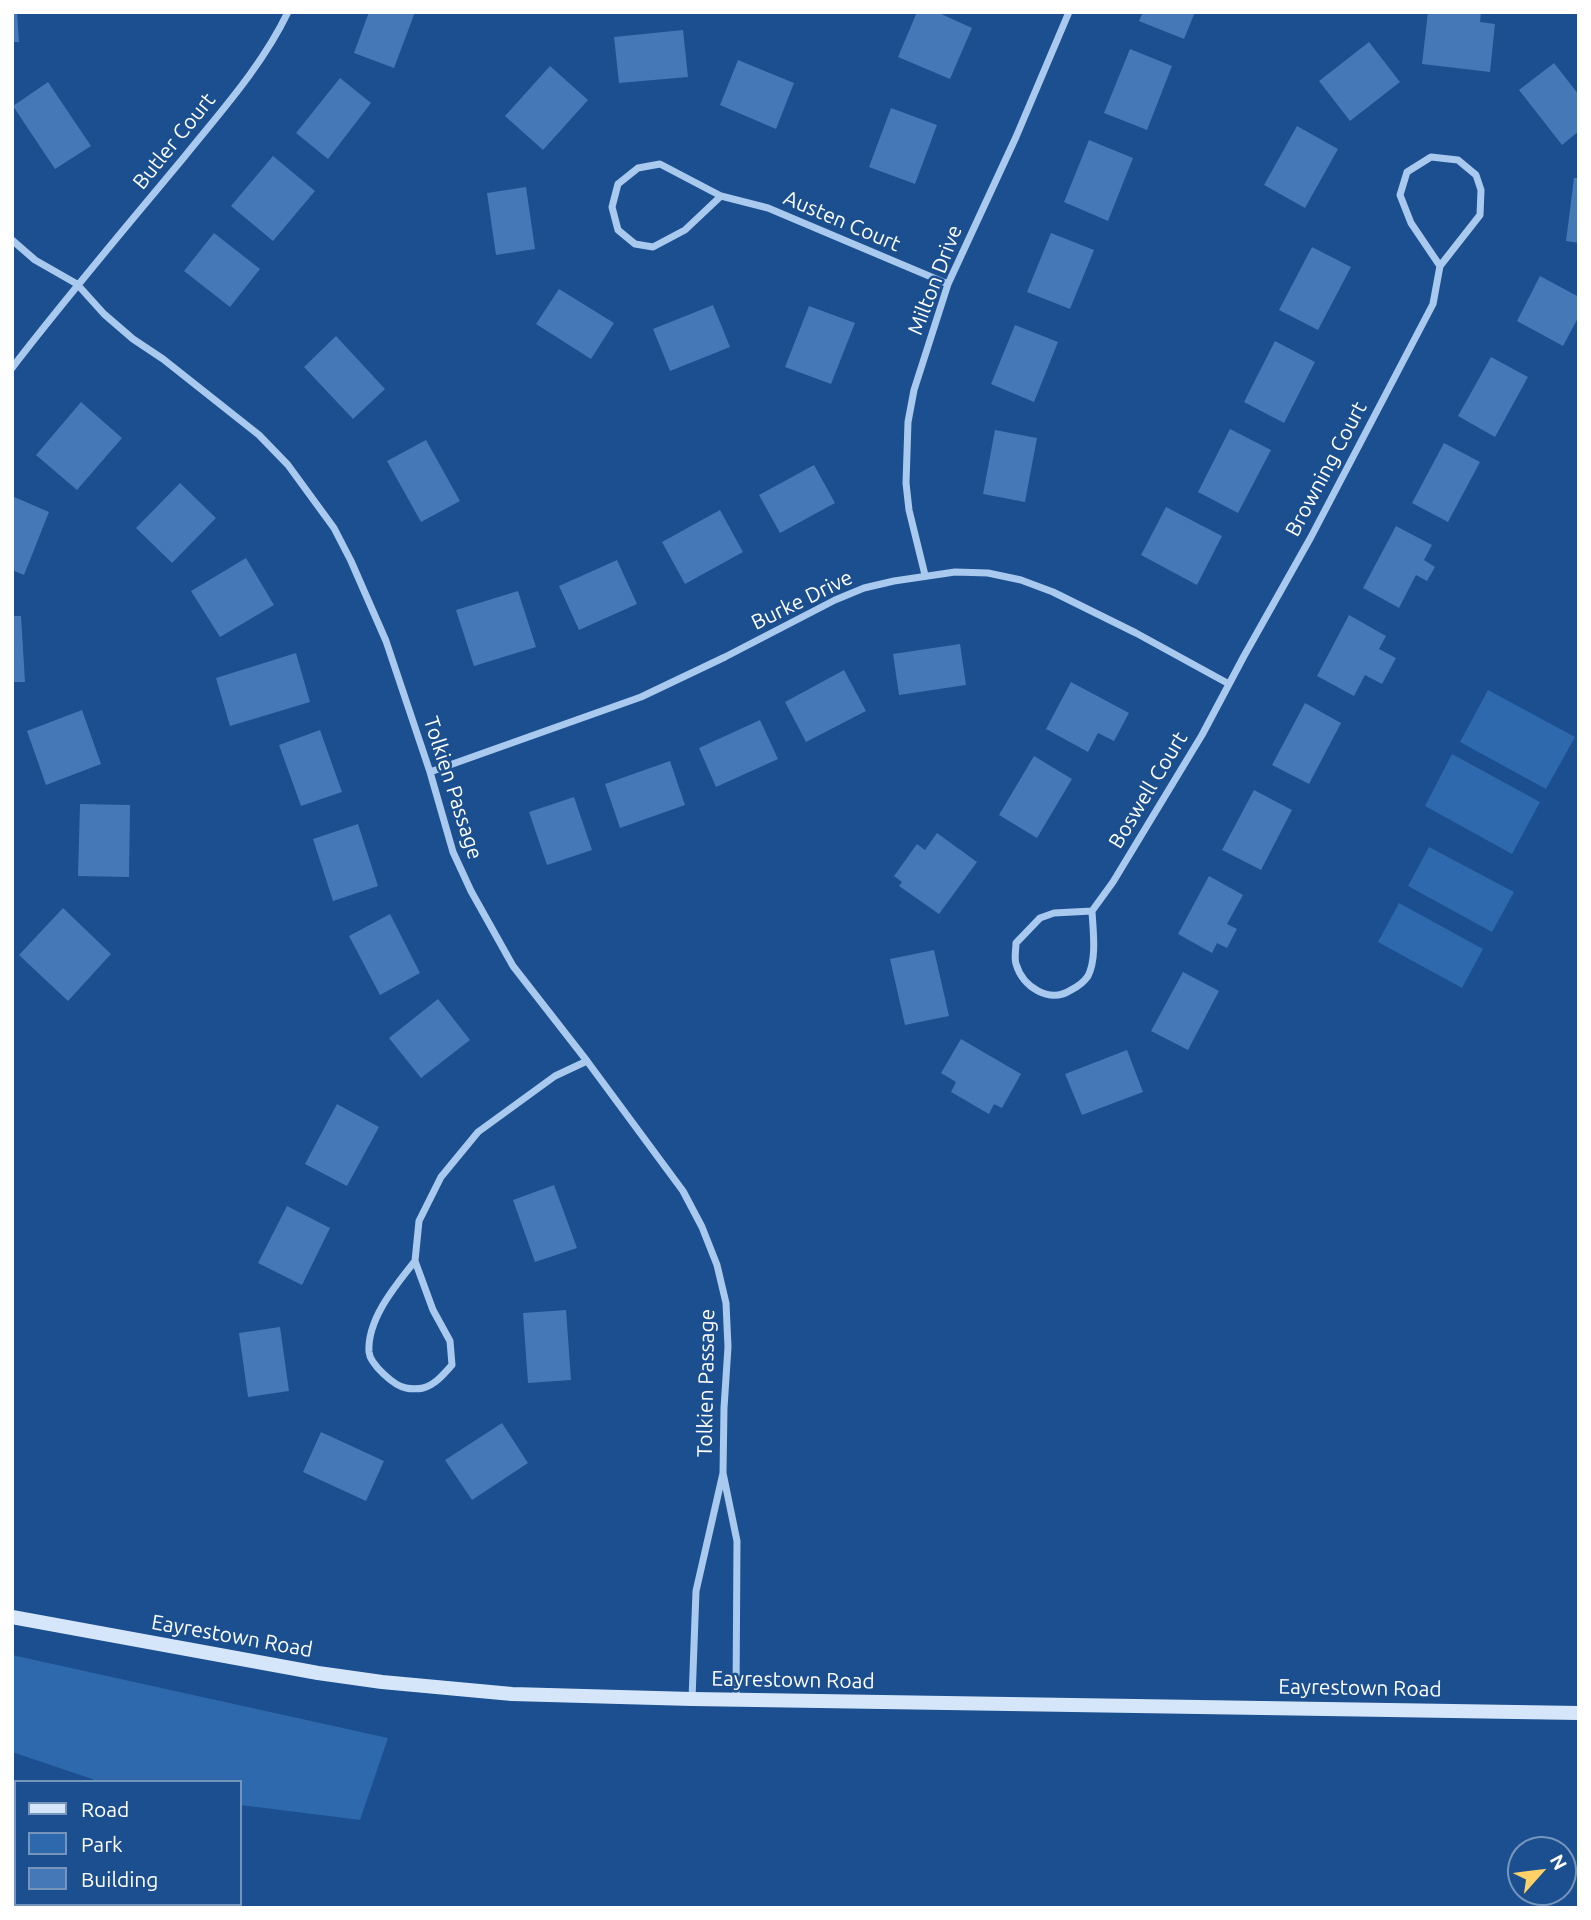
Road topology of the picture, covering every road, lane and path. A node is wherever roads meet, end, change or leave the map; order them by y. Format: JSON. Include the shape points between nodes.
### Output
{"nodes":[{"id":1,"x":288,"y":12,"type":"edge"},
{"id":2,"x":1069,"y":12,"type":"edge"},
{"id":3,"x":721,"y":197,"type":"junction"},
{"id":4,"x":12,"y":240,"type":"edge"},
{"id":5,"x":1440,"y":266,"type":"junction"},
{"id":6,"x":77,"y":284,"type":"junction"},
{"id":7,"x":948,"y":284,"type":"junction"},
{"id":8,"x":12,"y":368,"type":"edge"},
{"id":9,"x":925,"y":575,"type":"junction"},
{"id":10,"x":1229,"y":684,"type":"junction"},
{"id":11,"x":430,"y":772,"type":"junction"},
{"id":12,"x":1092,"y":911,"type":"junction"},
{"id":13,"x":587,"y":1061,"type":"junction"},
{"id":14,"x":415,"y":1261,"type":"junction"},
{"id":15,"x":723,"y":1473,"type":"junction"},
{"id":16,"x":12,"y":1617,"type":"edge"},
{"id":17,"x":692,"y":1699,"type":"junction"},
{"id":18,"x":736,"y":1700,"type":"junction"},
{"id":19,"x":1579,"y":1713,"type":"edge"}],
"edges":[{"from":1,"to":6,"type":"street","name":"Butler Court","via":[[249,75]]},
{"from":2,"to":7,"type":"street","name":"Milton Drive"},
{"from":3,"to":3,"type":"street","name":"Austen Court","via":[[685,230],[653,247],[635,244],[618,230],[612,207],[618,184],[638,168],[660,164]]},
{"from":3,"to":7,"type":"street","name":"Austen Court","via":[[768,208]]},
{"from":4,"to":6,"type":"street","name":"Tolkien Passage","via":[[35,260]]},
{"from":5,"to":5,"type":"street","name":"Browning Court","via":[[1480,215],[1481,190],[1476,175],[1458,160],[1430,158],[1407,172],[1399,195],[1411,223]]},
{"from":5,"to":10,"type":"street","name":"Browning Court","via":[[1433,304]]},
{"from":6,"to":8,"type":"street","name":"Butler Court"},
{"from":6,"to":11,"type":"street","name":"Tolkien Passage","via":[[133,339],[259,435],[314,499],[334,528],[374,611]]},
{"from":7,"to":9,"type":"street","name":"Milton Drive","via":[[908,422],[906,483]]},
{"from":9,"to":10,"type":"street","name":"Burke Drive","via":[[988,573],[1021,580],[1136,633]]},
{"from":9,"to":11,"type":"street","name":"Burke Drive","via":[[864,588],[640,697]]},
{"from":10,"to":12,"type":"street","name":"Boswell Court"},
{"from":11,"to":13,"type":"street","name":"Tolkien Passage","via":[[453,852],[492,929],[513,965]]},
{"from":12,"to":12,"type":"street","via":[[1040,918],[1016,943],[1015,962],[1022,978],[1038,992],[1051,996],[1066,993],[1087,977],[1094,947]]},
{"from":13,"to":14,"type":"street","via":[[555,1076],[478,1132],[431,1195],[419,1221]]},
{"from":13,"to":15,"type":"street","name":"Tolkien Passage","via":[[683,1191],[717,1265],[726,1303],[728,1347]]},
{"from":14,"to":14,"type":"street","via":[[450,1341],[452,1365],[423,1388],[405,1388],[381,1373],[369,1354],[372,1328],[388,1296]]},
{"from":15,"to":17,"type":"street","name":"Tolkien Passage","via":[[696,1591]]},
{"from":15,"to":18,"type":"street","name":"Tolkien Passage","via":[[737,1541]]},
{"from":16,"to":17,"type":"street","name":"Eayrestown Road","via":[[382,1682],[512,1694]]},
{"from":17,"to":18,"type":"street","name":"Eayrestown Road"},
{"from":18,"to":19,"type":"street","name":"Eayrestown Road"}]}
